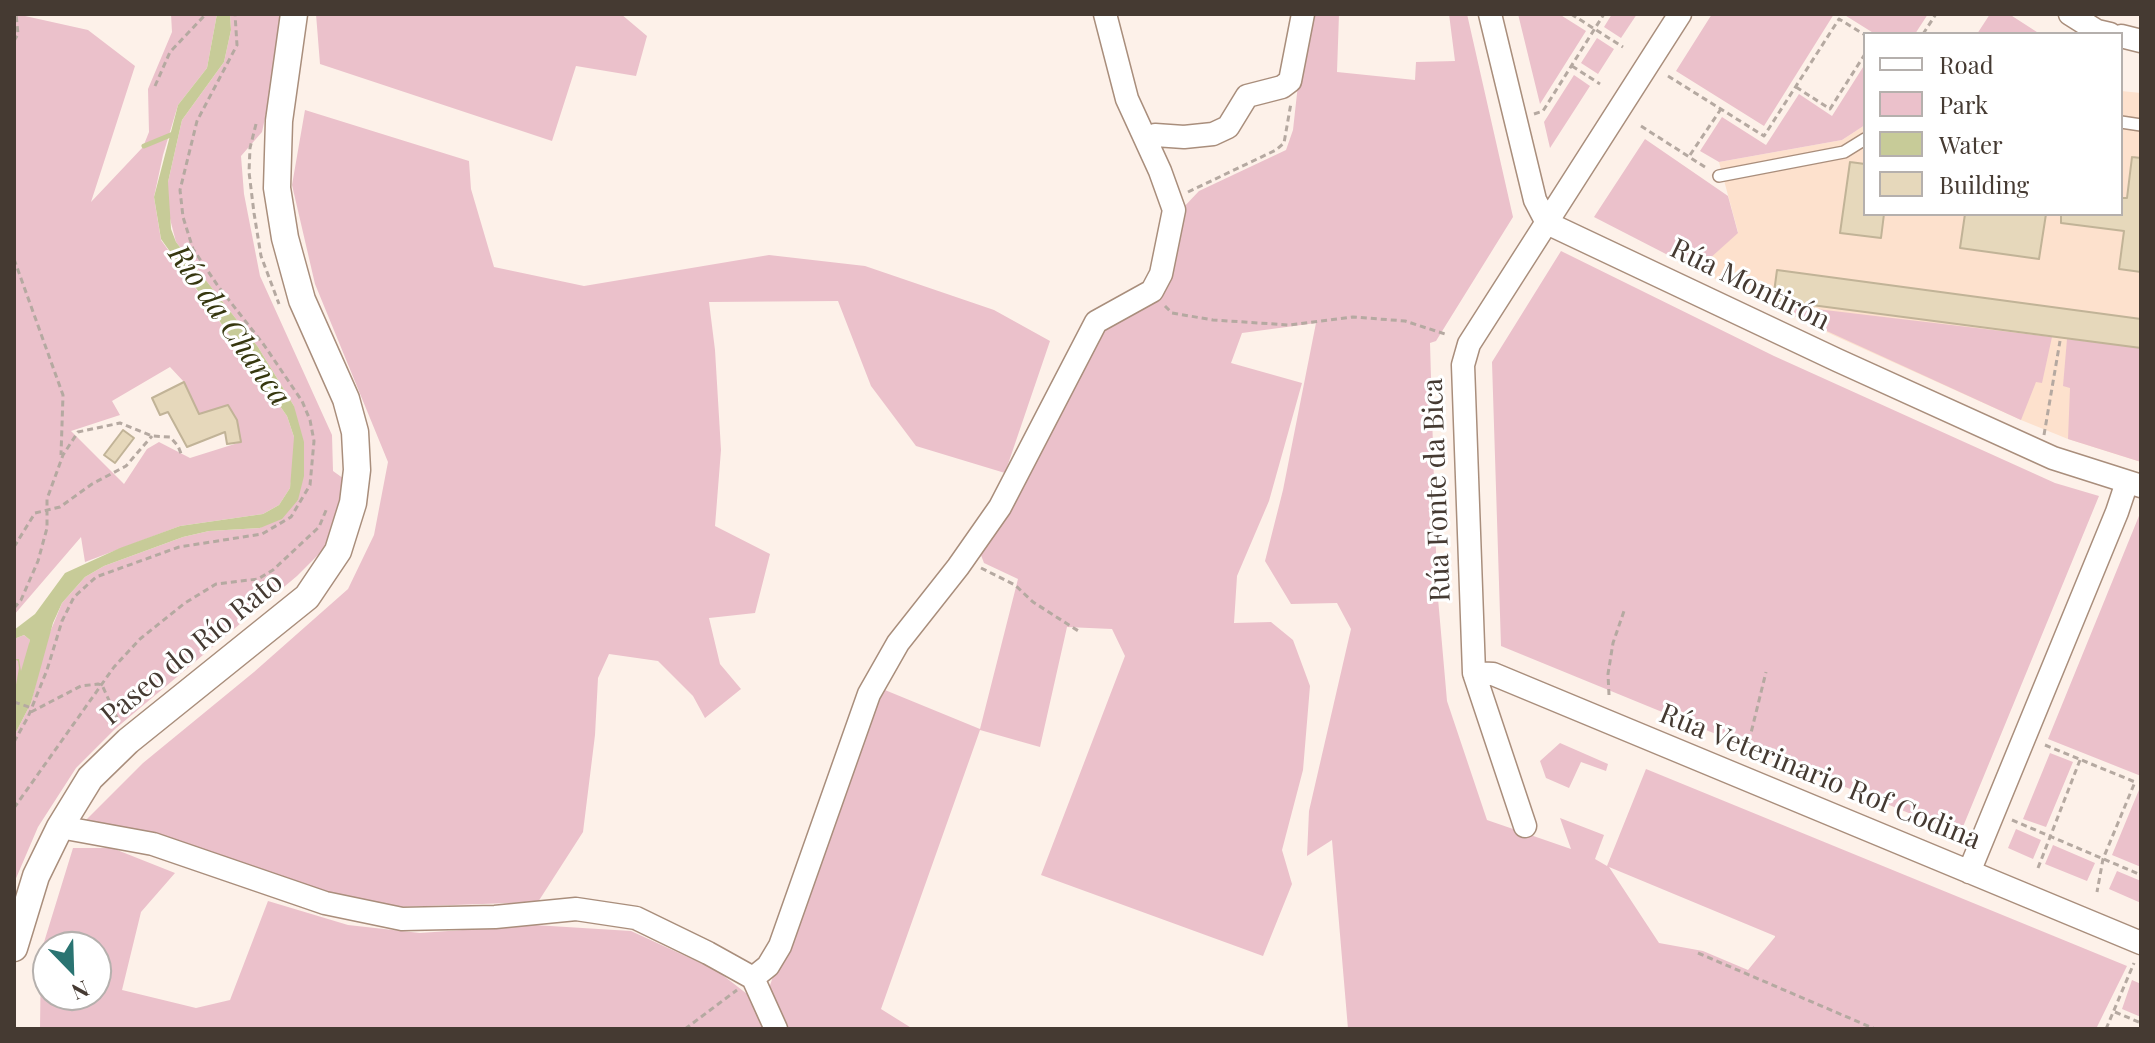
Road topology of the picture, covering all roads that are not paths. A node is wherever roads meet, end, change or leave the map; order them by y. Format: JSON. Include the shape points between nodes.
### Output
{"nodes":[{"id":1,"x":294,"y":14,"type":"edge"},
{"id":2,"x":1105,"y":14,"type":"edge"},
{"id":3,"x":1303,"y":14,"type":"edge"},
{"id":4,"x":1490,"y":14,"type":"edge"},
{"id":5,"x":1680,"y":14,"type":"edge"},
{"id":6,"x":2070,"y":14,"type":"edge"},
{"id":7,"x":2101,"y":32,"type":"edge"},
{"id":8,"x":1146,"y":139,"type":"junction"},
{"id":9,"x":1863,"y":140,"type":"edge"},
{"id":10,"x":1719,"y":176,"type":"road end"},
{"id":11,"x":1547,"y":223,"type":"junction"},
{"id":12,"x":2134,"y":484,"type":"edge"},
{"id":13,"x":1474,"y":673,"type":"junction"},
{"id":14,"x":1525,"y":826,"type":"dead end"},
{"id":15,"x":60,"y":827,"type":"junction"},
{"id":16,"x":1969,"y":872,"type":"junction"},
{"id":17,"x":14,"y":948,"type":"edge"},
{"id":18,"x":2138,"y":953,"type":"edge"},
{"id":19,"x":753,"y":978,"type":"junction"},
{"id":20,"x":776,"y":1029,"type":"edge"}],
"edges":[{"from":1,"to":15,"type":"street","name":"Paseo do Río Rato","via":[[279,121],[277,188],[302,300],[355,432],[353,503],[338,551],[307,597],[128,741],[90,778]]},
{"from":2,"to":8,"type":"street","via":[[1127,99]]},
{"from":3,"to":8,"type":"street","via":[[1290,81],[1247,96],[1228,127],[1213,134]]},
{"from":4,"to":11,"type":"street","via":[[1535,200]]},
{"from":5,"to":11,"type":"street","name":"Rúa Fonte da Bica"},
{"from":6,"to":7,"type":"street"},
{"from":8,"to":19,"type":"street","via":[[1174,210],[1161,274],[1152,291],[1096,322],[1000,507],[898,643],[869,694],[780,946]]},
{"from":9,"to":10,"type":"lane","via":[[1844,152]]},
{"from":11,"to":12,"type":"street","name":"Rúa Montirón","via":[[2039,451]]},
{"from":11,"to":13,"type":"street","name":"Rúa Fonte da Bica","via":[[1469,344],[1463,365]]},
{"from":12,"to":16,"type":"street","name":"Rúa Montirón","via":[[2117,512]]},
{"from":13,"to":14,"type":"street","name":"Rúa Fonte da Bica"},
{"from":13,"to":16,"type":"street","name":"Rúa Veterinario Rof Codina","via":[[1493,674]]},
{"from":15,"to":17,"type":"street","name":"Paseo do Río Rato","via":[[36,876]]},
{"from":15,"to":19,"type":"street","via":[[153,844],[325,903],[402,919],[576,909],[636,918]]},
{"from":16,"to":18,"type":"street","name":"Rúa Veterinario Rof Codina"},
{"from":19,"to":20,"type":"street"}]}
